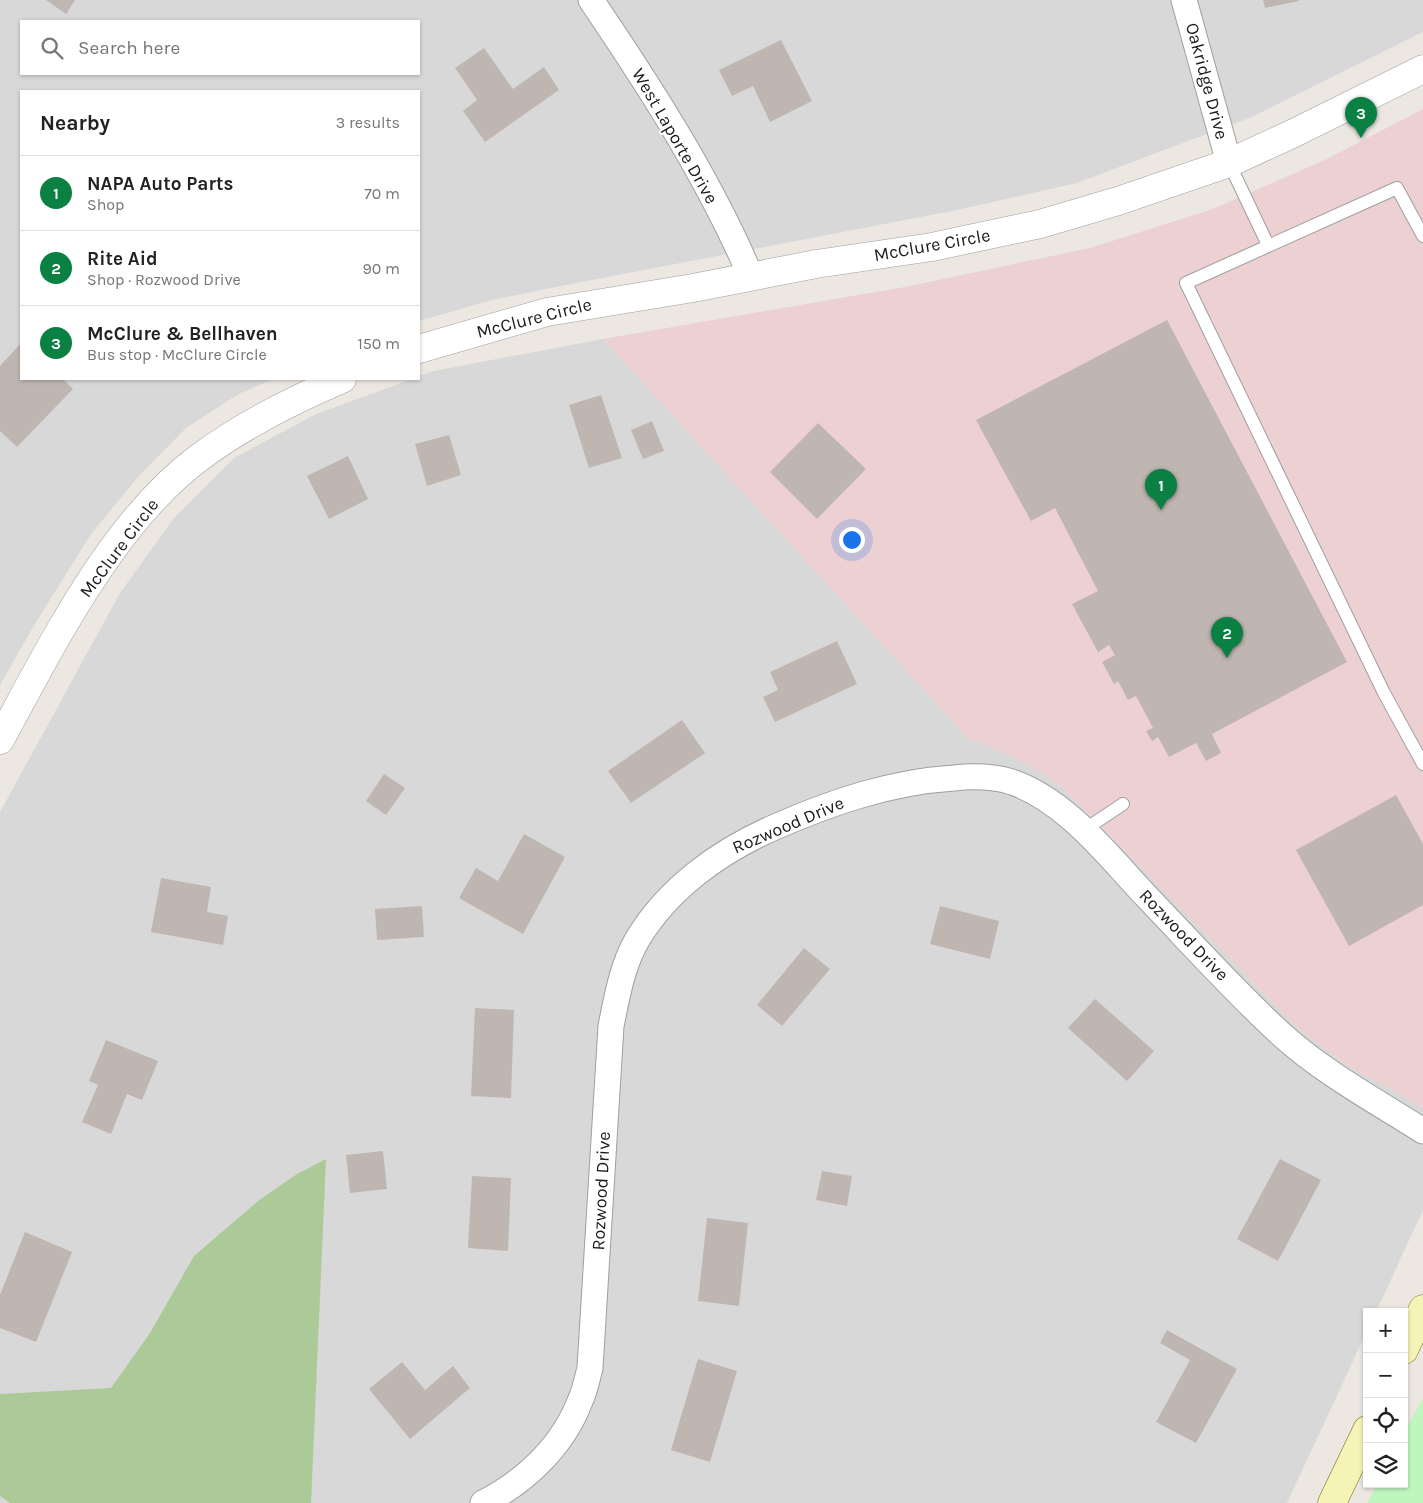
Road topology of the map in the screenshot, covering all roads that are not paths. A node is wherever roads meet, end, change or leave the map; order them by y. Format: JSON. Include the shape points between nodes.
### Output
{"nodes":[{"id":1,"x":591,"y":0,"type":"edge"},
{"id":2,"x":1184,"y":0,"type":"edge"},
{"id":3,"x":1423,"y":69,"type":"edge"},
{"id":4,"x":1229,"y":163,"type":"junction"},
{"id":5,"x":1423,"y":236,"type":"edge"},
{"id":6,"x":1268,"y":246,"type":"junction"},
{"id":7,"x":751,"y":277,"type":"junction"},
{"id":8,"x":420,"y":349,"type":"edge"},
{"id":9,"x":340,"y":380,"type":"edge"},
{"id":10,"x":0,"y":740,"type":"edge"},
{"id":11,"x":1423,"y":764,"type":"edge"},
{"id":12,"x":1123,"y":804,"type":"dead end"},
{"id":13,"x":1084,"y":830,"type":"junction"},
{"id":14,"x":1423,"y":1131,"type":"edge"},
{"id":15,"x":1423,"y":1309,"type":"edge"},
{"id":16,"x":1408,"y":1341,"type":"edge"},
{"id":17,"x":1363,"y":1438,"type":"edge"},
{"id":18,"x":483,"y":1503,"type":"edge"},
{"id":19,"x":1332,"y":1503,"type":"edge"}],
"edges":[{"from":1,"to":7,"type":"street","name":"West Laporte Drive","via":[[688,153]]},
{"from":2,"to":4,"type":"street","name":"Oakridge Drive"},
{"from":3,"to":4,"type":"street","name":"McClure Circle"},
{"from":4,"to":6,"type":"lane"},
{"from":4,"to":7,"type":"street","name":"McClure Circle","via":[[1040,224],[932,247]]},
{"from":5,"to":6,"type":"lane","via":[[1397,188]]},
{"from":6,"to":11,"type":"lane","via":[[1186,283],[1384,693]]},
{"from":7,"to":8,"type":"street","name":"McClure Circle","via":[[547,312]]},
{"from":9,"to":10,"type":"street","name":"McClure Circle","via":[[300,397],[199,458],[138,517],[95,574]]},
{"from":12,"to":13,"type":"lane"},
{"from":13,"to":14,"type":"street","name":"Rozwood Drive","via":[[1283,1036],[1322,1066]]},
{"from":13,"to":18,"type":"street","name":"Rozwood Drive","via":[[1039,794],[1012,782],[977,776],[932,779],[876,790],[813,810],[770,829],[725,853],[688,880],[656,914],[636,941],[624,969],[611,1026],[590,1368],[581,1401],[549,1454],[517,1482]]},
{"from":15,"to":16,"type":"main road"},
{"from":17,"to":19,"type":"main road"}]}
